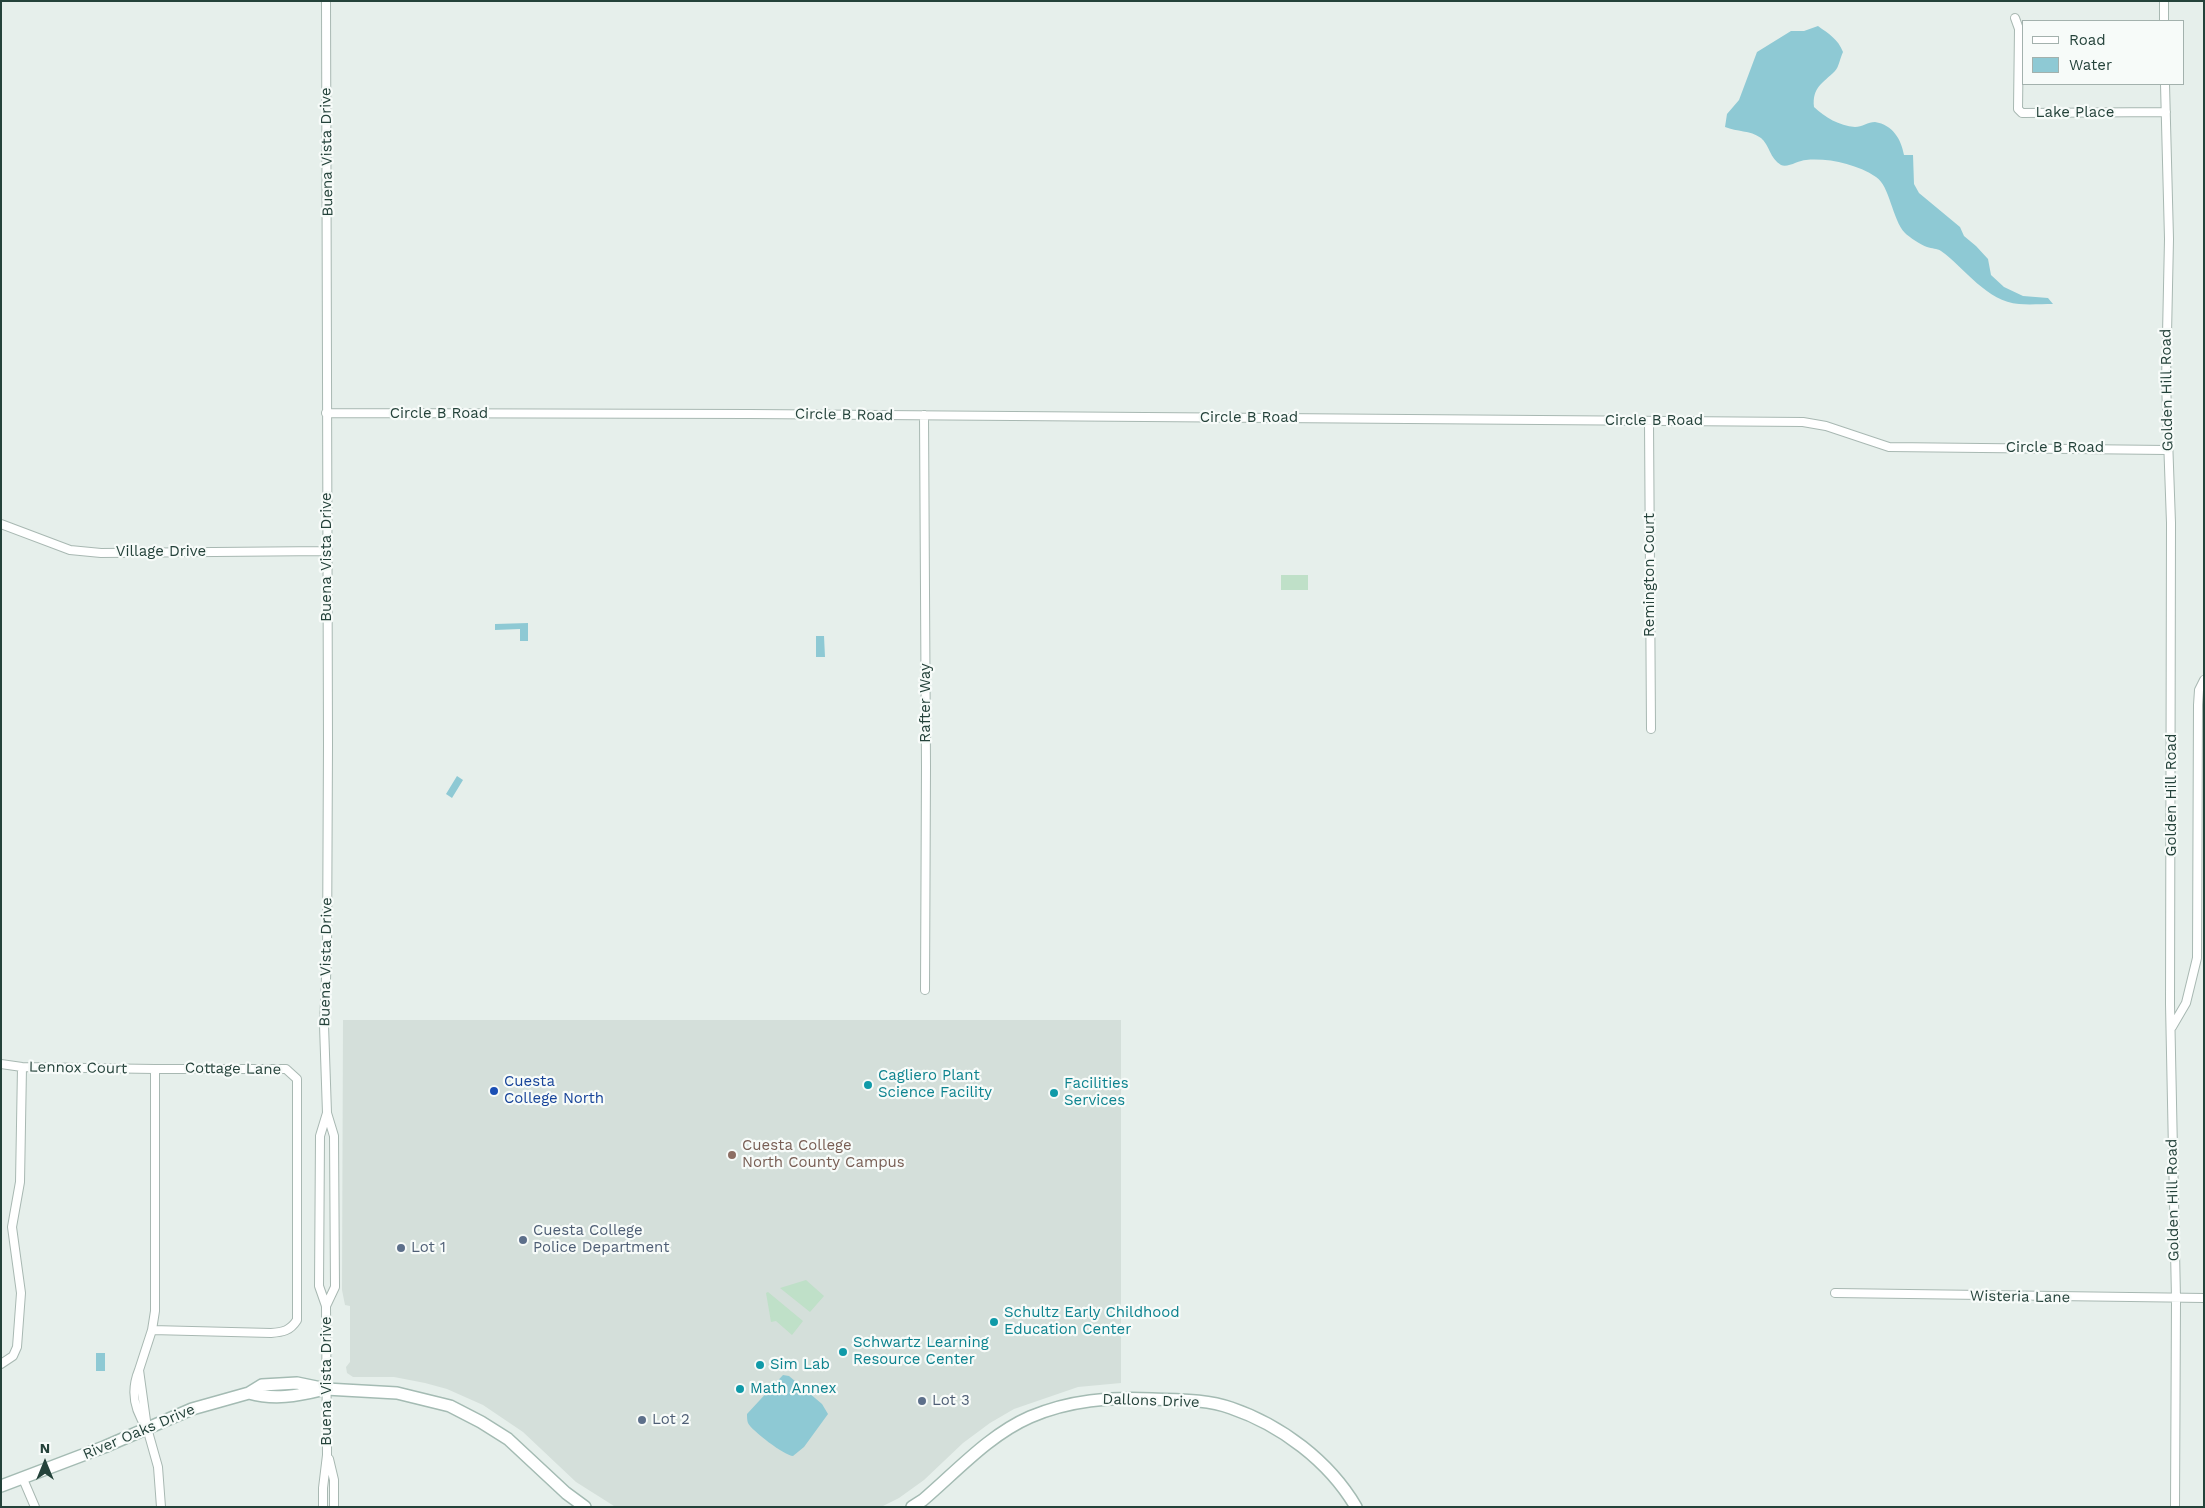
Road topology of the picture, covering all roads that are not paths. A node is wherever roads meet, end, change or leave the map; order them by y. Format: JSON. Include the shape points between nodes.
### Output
{"nodes":[{"id":1,"x":326,"y":1,"type":"edge"},
{"id":2,"x":2164,"y":1,"type":"edge"},
{"id":3,"x":2015,"y":18,"type":"dead end"},
{"id":4,"x":2164,"y":20,"type":"edge"},
{"id":5,"x":2165,"y":85,"type":"edge"},
{"id":6,"x":2166,"y":112,"type":"junction"},
{"id":7,"x":326,"y":413,"type":"junction"},
{"id":8,"x":924,"y":415,"type":"junction"},
{"id":9,"x":1649,"y":421,"type":"junction"},
{"id":10,"x":2167,"y":450,"type":"junction"},
{"id":11,"x":1,"y":524,"type":"edge"},
{"id":12,"x":327,"y":551,"type":"junction"},
{"id":13,"x":2204,"y":680,"type":"edge"},
{"id":14,"x":1651,"y":729,"type":"dead end"},
{"id":15,"x":925,"y":990,"type":"dead end"},
{"id":16,"x":2172,"y":1027,"type":"junction"},
{"id":17,"x":1,"y":1064,"type":"edge"},
{"id":18,"x":22,"y":1067,"type":"junction"},
{"id":19,"x":154,"y":1069,"type":"junction"},
{"id":20,"x":327,"y":1113,"type":"junction"},
{"id":21,"x":1835,"y":1293,"type":"dead end"},
{"id":22,"x":2176,"y":1298,"type":"junction"},
{"id":23,"x":2204,"y":1298,"type":"edge"},
{"id":24,"x":326,"y":1306,"type":"junction"},
{"id":25,"x":152,"y":1330,"type":"junction"},
{"id":26,"x":1,"y":1364,"type":"edge"},
{"id":27,"x":326,"y":1389,"type":"junction"},
{"id":28,"x":147,"y":1428,"type":"junction"},
{"id":29,"x":328,"y":1455,"type":"junction"},
{"id":30,"x":23,"y":1479,"type":"junction"},
{"id":31,"x":1,"y":1486,"type":"edge"},
{"id":32,"x":36,"y":1507,"type":"edge"},
{"id":33,"x":161,"y":1507,"type":"edge"},
{"id":34,"x":323,"y":1507,"type":"edge"},
{"id":35,"x":334,"y":1507,"type":"edge"},
{"id":36,"x":584,"y":1507,"type":"edge"},
{"id":37,"x":912,"y":1507,"type":"edge"},
{"id":38,"x":1356,"y":1507,"type":"edge"},
{"id":39,"x":2175,"y":1507,"type":"edge"}],
"edges":[{"from":1,"to":7,"type":"street","name":"Buena Vista Drive"},
{"from":2,"to":4,"type":"street"},
{"from":3,"to":6,"type":"street","name":"Lake Place","via":[[2019,29],[2018,109],[2022,113]]},
{"from":5,"to":6,"type":"street","name":"Golden Hill Road"},
{"from":6,"to":10,"type":"street","name":"Golden Hill Road"},
{"from":7,"to":8,"type":"street","name":"Circle B Road"},
{"from":7,"to":12,"type":"street","name":"Buena Vista Drive"},
{"from":8,"to":9,"type":"street","name":"Circle B Road"},
{"from":8,"to":15,"type":"street","name":"Rafter Way"},
{"from":9,"to":10,"type":"street","name":"Circle B Road","via":[[1803,422],[1898,448]]},
{"from":9,"to":14,"type":"street","name":"Remington Court"},
{"from":10,"to":16,"type":"street","name":"Golden Hill Road","via":[[2171,523]]},
{"from":11,"to":12,"type":"street","name":"Village Drive","via":[[70,550],[100,553]]},
{"from":12,"to":20,"type":"street","name":"Buena Vista Drive","via":[[324,1025]]},
{"from":13,"to":16,"type":"street","via":[[2199,690],[2198,705],[2197,958],[2186,1003]]},
{"from":16,"to":22,"type":"street","name":"Golden Hill Road"},
{"from":17,"to":18,"type":"street","name":"Lennox Court"},
{"from":18,"to":19,"type":"street","name":"Lennox Court"},
{"from":18,"to":26,"type":"street","via":[[20,1182],[12,1227],[21,1293],[18,1347],[13,1356]]},
{"from":19,"to":25,"type":"street","via":[[155,1311]]},
{"from":19,"to":25,"type":"street","name":"Cottage Lane","via":[[286,1069],[297,1079],[297,1320],[286,1332]]},
{"from":20,"to":24,"type":"street","name":"Buena Vista Drive","via":[[320,1136],[319,1277]]},
{"from":20,"to":24,"type":"street","name":"Buena Vista Drive","via":[[334,1136],[335,1287]]},
{"from":21,"to":22,"type":"street","name":"Wisteria Lane"},
{"from":22,"to":23,"type":"street","name":"Wisteria Lane"},
{"from":22,"to":39,"type":"street","name":"Golden Hill Road"},
{"from":24,"to":27,"type":"street","name":"Buena Vista Drive"},
{"from":25,"to":28,"type":"street","via":[[139,1370]]},
{"from":27,"to":28,"type":"street","name":"River Oaks Drive","via":[[297,1383],[262,1385],[249,1393],[192,1409]]},
{"from":27,"to":29,"type":"street","name":"Buena Vista Drive"},
{"from":27,"to":36,"type":"street","via":[[397,1393],[450,1406],[508,1439]]},
{"from":28,"to":30,"type":"street","name":"River Oaks Drive"},
{"from":28,"to":33,"type":"street","via":[[158,1467]]},
{"from":29,"to":34,"type":"street","name":"Buena Vista Drive","via":[[322,1488]]},
{"from":29,"to":35,"type":"street","name":"Buena Vista Drive","via":[[334,1480]]},
{"from":30,"to":31,"type":"street","name":"River Oaks Drive"},
{"from":30,"to":32,"type":"street"},
{"from":37,"to":38,"type":"street","name":"Dallons Drive","via":[[997,1436],[1030,1417],[1082,1402],[1124,1397],[1199,1401],[1230,1407],[1258,1419],[1305,1448],[1336,1479]]}]}
